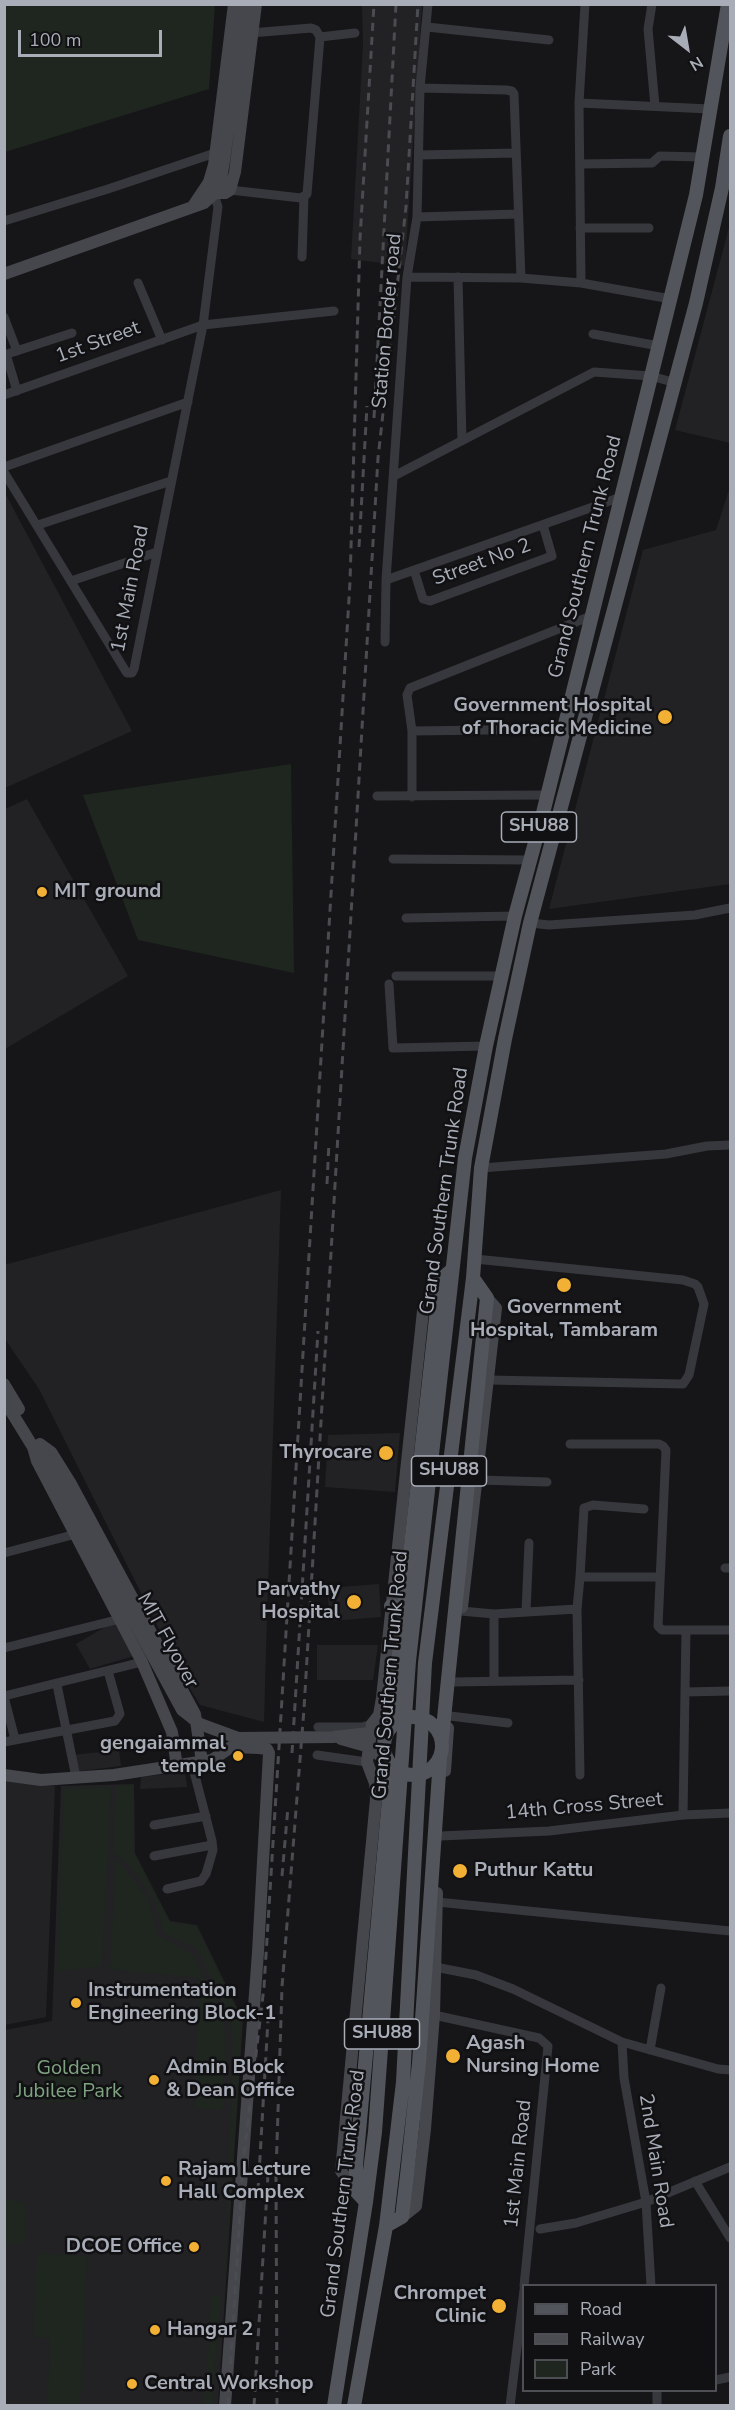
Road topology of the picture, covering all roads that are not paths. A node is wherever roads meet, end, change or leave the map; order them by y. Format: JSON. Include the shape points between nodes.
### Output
{"nodes":[{"id":1,"x":234,"y":4,"type":"edge"},
{"id":2,"x":245,"y":4,"type":"edge"},
{"id":3,"x":256,"y":4,"type":"edge"},
{"id":4,"x":428,"y":4,"type":"edge"},
{"id":5,"x":585,"y":4,"type":"edge"},
{"id":6,"x":652,"y":4,"type":"edge"},
{"id":7,"x":728,"y":4,"type":"edge"},
{"id":8,"x":427,"y":27,"type":"junction"},
{"id":9,"x":251,"y":33,"type":"junction"},
{"id":10,"x":355,"y":33,"type":"dead end"},
{"id":11,"x":320,"y":37,"type":"junction"},
{"id":12,"x":549,"y":40,"type":"dead end"},
{"id":13,"x":420,"y":88,"type":"junction"},
{"id":14,"x":579,"y":103,"type":"junction"},
{"id":15,"x":655,"y":106,"type":"junction"},
{"id":16,"x":710,"y":109,"type":"junction"},
{"id":17,"x":730,"y":136,"type":"edge"},
{"id":18,"x":215,"y":153,"type":"junction"},
{"id":19,"x":516,"y":153,"type":"junction"},
{"id":20,"x":419,"y":155,"type":"junction"},
{"id":21,"x":702,"y":157,"type":"junction"},
{"id":22,"x":580,"y":164,"type":"junction"},
{"id":23,"x":230,"y":190,"type":"junction"},
{"id":24,"x":214,"y":194,"type":"junction"},
{"id":25,"x":304,"y":196,"type":"junction"},
{"id":26,"x":194,"y":206,"type":"junction"},
{"id":27,"x":518,"y":214,"type":"junction"},
{"id":28,"x":417,"y":217,"type":"junction"},
{"id":29,"x":4,"y":221,"type":"edge"},
{"id":30,"x":580,"y":228,"type":"junction"},
{"id":31,"x":649,"y":228,"type":"dead end"},
{"id":32,"x":302,"y":257,"type":"dead end"},
{"id":33,"x":4,"y":274,"type":"edge"},
{"id":34,"x":407,"y":277,"type":"junction"},
{"id":35,"x":458,"y":277,"type":"junction"},
{"id":36,"x":521,"y":278,"type":"junction"},
{"id":37,"x":138,"y":283,"type":"dead end"},
{"id":38,"x":581,"y":284,"type":"junction"},
{"id":39,"x":671,"y":299,"type":"junction"},
{"id":40,"x":334,"y":311,"type":"dead end"},
{"id":41,"x":4,"y":316,"type":"edge"},
{"id":42,"x":203,"y":325,"type":"junction"},
{"id":43,"x":72,"y":333,"type":"dead end"},
{"id":44,"x":593,"y":334,"type":"dead end"},
{"id":45,"x":162,"y":340,"type":"junction"},
{"id":46,"x":659,"y":346,"type":"junction"},
{"id":47,"x":17,"y":351,"type":"junction"},
{"id":48,"x":5,"y":354,"type":"edge"},
{"id":49,"x":651,"y":376,"type":"junction"},
{"id":50,"x":676,"y":383,"type":"junction"},
{"id":51,"x":17,"y":391,"type":"junction"},
{"id":52,"x":4,"y":395,"type":"edge"},
{"id":53,"x":188,"y":402,"type":"junction"},
{"id":54,"x":462,"y":441,"type":"junction"},
{"id":55,"x":4,"y":467,"type":"edge"},
{"id":56,"x":4,"y":472,"type":"edge"},
{"id":57,"x":394,"y":476,"type":"junction"},
{"id":58,"x":171,"y":481,"type":"junction"},
{"id":59,"x":621,"y":497,"type":"junction"},
{"id":60,"x":38,"y":525,"type":"junction"},
{"id":61,"x":543,"y":525,"type":"junction"},
{"id":62,"x":157,"y":552,"type":"junction"},
{"id":63,"x":414,"y":570,"type":"junction"},
{"id":64,"x":386,"y":580,"type":"junction"},
{"id":65,"x":71,"y":581,"type":"junction"},
{"id":66,"x":591,"y":616,"type":"junction"},
{"id":67,"x":385,"y":642,"type":"dead end"},
{"id":68,"x":563,"y":729,"type":"junction"},
{"id":69,"x":412,"y":730,"type":"junction"},
{"id":70,"x":546,"y":795,"type":"junction"},
{"id":71,"x":377,"y":796,"type":"dead end"},
{"id":72,"x":412,"y":797,"type":"junction"},
{"id":73,"x":393,"y":859,"type":"dead end"},
{"id":74,"x":530,"y":860,"type":"junction"},
{"id":75,"x":730,"y":908,"type":"edge"},
{"id":76,"x":514,"y":916,"type":"junction"},
{"id":77,"x":406,"y":918,"type":"dead end"},
{"id":78,"x":530,"y":923,"type":"junction"},
{"id":79,"x":396,"y":976,"type":"dead end"},
{"id":80,"x":501,"y":976,"type":"junction"},
{"id":81,"x":389,"y":984,"type":"dead end"},
{"id":82,"x":486,"y":1046,"type":"junction"},
{"id":83,"x":730,"y":1145,"type":"edge"},
{"id":84,"x":481,"y":1168,"type":"junction"},
{"id":85,"x":474,"y":1259,"type":"junction"},
{"id":86,"x":452,"y":1270,"type":"junction"},
{"id":87,"x":473,"y":1278,"type":"junction"},
{"id":88,"x":440,"y":1280,"type":"junction"},
{"id":89,"x":487,"y":1304,"type":"junction"},
{"id":90,"x":489,"y":1380,"type":"junction"},
{"id":91,"x":4,"y":1384,"type":"edge"},
{"id":92,"x":4,"y":1400,"type":"edge"},
{"id":93,"x":10,"y":1420,"type":"edge"},
{"id":94,"x":570,"y":1444,"type":"dead end"},
{"id":95,"x":39,"y":1450,"type":"junction"},
{"id":96,"x":478,"y":1480,"type":"junction"},
{"id":97,"x":547,"y":1482,"type":"dead end"},
{"id":98,"x":644,"y":1509,"type":"dead end"},
{"id":99,"x":76,"y":1534,"type":"junction"},
{"id":100,"x":529,"y":1543,"type":"dead end"},
{"id":101,"x":4,"y":1553,"type":"edge"},
{"id":102,"x":580,"y":1577,"type":"junction"},
{"id":103,"x":658,"y":1577,"type":"junction"},
{"id":104,"x":391,"y":1606,"type":"junction"},
{"id":105,"x":414,"y":1608,"type":"junction"},
{"id":106,"x":577,"y":1609,"type":"junction"},
{"id":107,"x":461,"y":1611,"type":"junction"},
{"id":108,"x":526,"y":1612,"type":"junction"},
{"id":109,"x":494,"y":1614,"type":"junction"},
{"id":110,"x":120,"y":1619,"type":"junction"},
{"id":111,"x":686,"y":1630,"type":"junction"},
{"id":112,"x":730,"y":1630,"type":"edge"},
{"id":113,"x":4,"y":1648,"type":"edge"},
{"id":114,"x":142,"y":1662,"type":"junction"},
{"id":115,"x":108,"y":1671,"type":"junction"},
{"id":116,"x":579,"y":1680,"type":"junction"},
{"id":117,"x":494,"y":1681,"type":"junction"},
{"id":118,"x":453,"y":1682,"type":"junction"},
{"id":119,"x":57,"y":1685,"type":"junction"},
{"id":120,"x":730,"y":1691,"type":"edge"},
{"id":121,"x":685,"y":1692,"type":"junction"},
{"id":122,"x":4,"y":1696,"type":"edge"},
{"id":123,"x":450,"y":1716,"type":"junction"},
{"id":124,"x":508,"y":1723,"type":"dead end"},
{"id":125,"x":372,"y":1724,"type":"junction"},
{"id":126,"x":318,"y":1727,"type":"dead end"},
{"id":127,"x":67,"y":1729,"type":"junction"},
{"id":128,"x":389,"y":1729,"type":"junction"},
{"id":129,"x":333,"y":1737,"type":"junction"},
{"id":130,"x":442,"y":1738,"type":"junction"},
{"id":131,"x":10,"y":1741,"type":"edge"},
{"id":132,"x":317,"y":1755,"type":"dead end"},
{"id":133,"x":440,"y":1759,"type":"junction"},
{"id":134,"x":202,"y":1762,"type":"junction"},
{"id":135,"x":367,"y":1762,"type":"junction"},
{"id":136,"x":390,"y":1763,"type":"junction"},
{"id":137,"x":177,"y":1767,"type":"junction"},
{"id":138,"x":580,"y":1774,"type":"dead end"},
{"id":139,"x":4,"y":1775,"type":"edge"},
{"id":140,"x":76,"y":1777,"type":"junction"},
{"id":141,"x":730,"y":1813,"type":"edge"},
{"id":142,"x":683,"y":1815,"type":"junction"},
{"id":143,"x":206,"y":1816,"type":"junction"},
{"id":144,"x":154,"y":1825,"type":"dead end"},
{"id":145,"x":441,"y":1836,"type":"junction"},
{"id":146,"x":212,"y":1845,"type":"junction"},
{"id":147,"x":154,"y":1856,"type":"dead end"},
{"id":148,"x":166,"y":1889,"type":"dead end"},
{"id":149,"x":437,"y":1902,"type":"junction"},
{"id":150,"x":730,"y":1931,"type":"edge"},
{"id":151,"x":435,"y":1967,"type":"junction"},
{"id":152,"x":661,"y":1988,"type":"dead end"},
{"id":153,"x":434,"y":2015,"type":"junction"},
{"id":154,"x":622,"y":2042,"type":"junction"},
{"id":155,"x":650,"y":2050,"type":"junction"},
{"id":156,"x":730,"y":2070,"type":"edge"},
{"id":157,"x":730,"y":2167,"type":"edge"},
{"id":158,"x":695,"y":2181,"type":"junction"},
{"id":159,"x":356,"y":2191,"type":"junction"},
{"id":160,"x":366,"y":2202,"type":"junction"},
{"id":161,"x":646,"y":2202,"type":"junction"},
{"id":162,"x":402,"y":2217,"type":"junction"},
{"id":163,"x":386,"y":2226,"type":"junction"},
{"id":164,"x":540,"y":2229,"type":"dead end"},
{"id":165,"x":730,"y":2238,"type":"edge"},
{"id":166,"x":524,"y":2284,"type":"edge"},
{"id":167,"x":651,"y":2284,"type":"edge"},
{"id":168,"x":522,"y":2314,"type":"edge"},
{"id":169,"x":520,"y":2338,"type":"edge"},
{"id":170,"x":225,"y":2406,"type":"edge"},
{"id":171,"x":334,"y":2406,"type":"edge"},
{"id":172,"x":354,"y":2406,"type":"edge"},
{"id":173,"x":510,"y":2406,"type":"edge"}],
"edges":[{"from":1,"to":18,"type":"street"},
{"from":2,"to":24,"type":"street","via":[[225,161]]},
{"from":3,"to":9,"type":"street"},
{"from":4,"to":8,"type":"street","name":"Station Border road"},
{"from":5,"to":14,"type":"street"},
{"from":6,"to":15,"type":"street","via":[[648,29]]},
{"from":7,"to":16,"type":"main road","name":"Grand Southern Trunk Road","number":"SHU88"},
{"from":8,"to":12,"type":"street"},
{"from":8,"to":13,"type":"street","name":"Station Border road"},
{"from":9,"to":11,"type":"street","via":[[312,28]]},
{"from":9,"to":23,"type":"street"},
{"from":10,"to":11,"type":"street"},
{"from":11,"to":25,"type":"street","via":[[309,191]]},
{"from":13,"to":19,"type":"street","via":[[512,91]]},
{"from":13,"to":20,"type":"street","name":"Station Border road"},
{"from":14,"to":15,"type":"street"},
{"from":14,"to":22,"type":"street"},
{"from":15,"to":16,"type":"street"},
{"from":16,"to":21,"type":"main road","name":"Grand Southern Trunk Road","number":"SHU88"},
{"from":17,"to":50,"type":"main road","name":"Grand Southern Trunk Road","number":"SHU88"},
{"from":18,"to":26,"type":"street","via":[[209,182]]},
{"from":18,"to":29,"type":"street"},
{"from":19,"to":20,"type":"street"},
{"from":19,"to":27,"type":"street"},
{"from":20,"to":28,"type":"street","name":"Station Border road"},
{"from":21,"to":22,"type":"street","via":[[660,156],[652,163]]},
{"from":21,"to":39,"type":"main road","name":"Grand Southern Trunk Road","number":"SHU88"},
{"from":22,"to":30,"type":"street"},
{"from":23,"to":24,"type":"street"},
{"from":23,"to":25,"type":"street"},
{"from":24,"to":26,"type":"street"},
{"from":24,"to":42,"type":"street","name":"1st Main Road","via":[[218,207]]},
{"from":25,"to":32,"type":"street"},
{"from":26,"to":33,"type":"street"},
{"from":27,"to":28,"type":"street"},
{"from":27,"to":36,"type":"street"},
{"from":28,"to":34,"type":"street","name":"Station Border road"},
{"from":30,"to":31,"type":"street"},
{"from":30,"to":38,"type":"street"},
{"from":34,"to":35,"type":"street"},
{"from":34,"to":57,"type":"street","name":"Station Border road"},
{"from":35,"to":36,"type":"street"},
{"from":35,"to":54,"type":"street"},
{"from":36,"to":38,"type":"street"},
{"from":37,"to":45,"type":"street"},
{"from":38,"to":39,"type":"street"},
{"from":39,"to":46,"type":"main road","name":"Grand Southern Trunk Road","number":"SHU88"},
{"from":40,"to":42,"type":"street","name":"1st Street"},
{"from":41,"to":47,"type":"street"},
{"from":42,"to":45,"type":"street","name":"1st Street"},
{"from":42,"to":53,"type":"street","name":"1st Main Road"},
{"from":43,"to":47,"type":"street"},
{"from":44,"to":46,"type":"street"},
{"from":45,"to":51,"type":"street","name":"1st Street"},
{"from":46,"to":49,"type":"main road","name":"Grand Southern Trunk Road","number":"SHU88"},
{"from":47,"to":48,"type":"street"},
{"from":48,"to":51,"type":"street"},
{"from":49,"to":50,"type":"street"},
{"from":49,"to":54,"type":"street","via":[[605,371],[585,375]]},
{"from":49,"to":59,"type":"main road","name":"Grand Southern Trunk Road","number":"SHU88"},
{"from":50,"to":78,"type":"main road","name":"Grand Southern Trunk Road","number":"SHU88"},
{"from":51,"to":52,"type":"street","name":"1st Street"},
{"from":53,"to":55,"type":"street"},
{"from":53,"to":58,"type":"street","name":"1st Main Road"},
{"from":54,"to":57,"type":"street"},
{"from":56,"to":60,"type":"street"},
{"from":57,"to":64,"type":"street","name":"Station Border road"},
{"from":58,"to":60,"type":"street"},
{"from":58,"to":62,"type":"street","name":"1st Main Road"},
{"from":59,"to":61,"type":"street"},
{"from":59,"to":66,"type":"main road","name":"Grand Southern Trunk Road","number":"SHU88"},
{"from":60,"to":65,"type":"street"},
{"from":61,"to":63,"type":"street"},
{"from":61,"to":63,"type":"street","name":"Street No 2","via":[[552,556],[430,601],[421,596]]},
{"from":62,"to":65,"type":"street"},
{"from":62,"to":65,"type":"street","name":"1st Main Road","via":[[132,673],[125,670]]},
{"from":63,"to":64,"type":"street"},
{"from":64,"to":67,"type":"street","name":"Station Border road"},
{"from":66,"to":68,"type":"main road","name":"Grand Southern Trunk Road","number":"SHU88"},
{"from":66,"to":69,"type":"street","via":[[415,686],[407,694]]},
{"from":68,"to":69,"type":"street"},
{"from":68,"to":70,"type":"main road","name":"Grand Southern Trunk Road","number":"SHU88"},
{"from":69,"to":72,"type":"street"},
{"from":70,"to":72,"type":"street"},
{"from":70,"to":74,"type":"main road","name":"Grand Southern Trunk Road","number":"SHU88"},
{"from":71,"to":72,"type":"street"},
{"from":73,"to":74,"type":"street"},
{"from":74,"to":76,"type":"main road","name":"Grand Southern Trunk Road","number":"SHU88"},
{"from":75,"to":78,"type":"street","via":[[684,916]]},
{"from":76,"to":77,"type":"street"},
{"from":76,"to":80,"type":"main road","name":"Grand Southern Trunk Road","number":"SHU88"},
{"from":78,"to":84,"type":"main road","name":"Grand Southern Trunk Road","number":"SHU88"},
{"from":79,"to":80,"type":"street"},
{"from":80,"to":82,"type":"main road","name":"Grand Southern Trunk Road","number":"SHU88"},
{"from":81,"to":82,"type":"street","via":[[393,1048]]},
{"from":82,"to":86,"type":"main road","name":"Grand Southern Trunk Road","number":"SHU88","via":[[465,1158]]},
{"from":83,"to":84,"type":"street","via":[[666,1154]]},
{"from":84,"to":85,"type":"main road","name":"Grand Southern Trunk Road","number":"SHU88"},
{"from":85,"to":87,"type":"main road","name":"Grand Southern Trunk Road","number":"SHU88"},
{"from":85,"to":90,"type":"street","via":[[683,1280],[698,1287],[704,1304],[689,1375],[683,1384]]},
{"from":86,"to":88,"type":"main road"},
{"from":86,"to":105,"type":"main road","name":"Grand Southern Trunk Road","number":"SHU88"},
{"from":87,"to":89,"type":"main road"},
{"from":87,"to":163,"type":"main road","name":"Grand Southern Trunk Road","number":"SHU88","via":[[425,1664],[403,2082]]},
{"from":88,"to":104,"type":"street","via":[[423,1311],[393,1544]]},
{"from":88,"to":128,"type":"main road","bridge":true},
{"from":89,"to":90,"type":"street","via":[[496,1308]]},
{"from":89,"to":130,"type":"main road"},
{"from":90,"to":96,"type":"street"},
{"from":91,"to":95,"type":"street"},
{"from":92,"to":93,"type":"street"},
{"from":93,"to":95,"type":"street"},
{"from":94,"to":103,"type":"street","via":[[663,1446],[666,1450]]},
{"from":95,"to":99,"type":"street","via":[[37,1461]]},
{"from":95,"to":129,"type":"street","name":"MIT Flyover","bridge":true,"via":[[182,1710],[200,1724],[238,1738]]},
{"from":95,"to":134,"type":"street","via":[[51,1452],[71,1484],[195,1714]]},
{"from":96,"to":97,"type":"street"},
{"from":96,"to":107,"type":"street"},
{"from":98,"to":102,"type":"street","via":[[593,1505],[584,1508]]},
{"from":99,"to":101,"type":"street"},
{"from":99,"to":110,"type":"street"},
{"from":100,"to":108,"type":"street"},
{"from":102,"to":103,"type":"street"},
{"from":102,"to":106,"type":"street"},
{"from":103,"to":111,"type":"street","via":[[659,1628]]},
{"from":104,"to":105,"type":"main road"},
{"from":104,"to":125,"type":"street","via":[[382,1698],[379,1715]]},
{"from":105,"to":160,"type":"main road","name":"Grand Southern Trunk Road","number":"SHU88","via":[[375,2132]]},
{"from":106,"to":108,"type":"street"},
{"from":106,"to":116,"type":"street"},
{"from":107,"to":109,"type":"street"},
{"from":107,"to":118,"type":"street"},
{"from":108,"to":109,"type":"street"},
{"from":109,"to":117,"type":"street"},
{"from":110,"to":113,"type":"street"},
{"from":110,"to":114,"type":"street"},
{"from":111,"to":112,"type":"street"},
{"from":111,"to":121,"type":"street"},
{"from":114,"to":115,"type":"street"},
{"from":114,"to":137,"type":"street","via":[[172,1732]]},
{"from":115,"to":119,"type":"street"},
{"from":115,"to":127,"type":"street","via":[[119,1718]]},
{"from":116,"to":117,"type":"street"},
{"from":116,"to":138,"type":"street"},
{"from":117,"to":118,"type":"street"},
{"from":118,"to":123,"type":"street"},
{"from":119,"to":122,"type":"street"},
{"from":119,"to":127,"type":"street"},
{"from":120,"to":121,"type":"street"},
{"from":121,"to":142,"type":"street"},
{"from":122,"to":131,"type":"street"},
{"from":123,"to":124,"type":"street"},
{"from":123,"to":145,"type":"street"},
{"from":125,"to":126,"type":"street"},
{"from":125,"to":135,"type":"street"},
{"from":127,"to":131,"type":"street"},
{"from":127,"to":140,"type":"street"},
{"from":128,"to":129,"type":"street","name":"MIT Flyover","bridge":true},
{"from":128,"to":130,"type":"main road","bridge":true,"via":[[406,1717],[424,1718]]},
{"from":128,"to":136,"type":"main road","bridge":true,"via":[[384,1746]]},
{"from":129,"to":136,"type":"street","name":"MIT Flyover","bridge":true,"via":[[366,1746]]},
{"from":130,"to":133,"type":"main road","bridge":true},
{"from":132,"to":135,"type":"street"},
{"from":133,"to":136,"type":"main road","bridge":true,"via":[[418,1775],[399,1772]]},
{"from":133,"to":162,"type":"main road","via":[[419,2063]]},
{"from":134,"to":137,"type":"street"},
{"from":134,"to":143,"type":"street"},
{"from":134,"to":170,"type":"street","via":[[231,1747],[267,1749],[269,1753]]},
{"from":135,"to":159,"type":"street","via":[[376,1799],[341,2170]]},
{"from":136,"to":159,"type":"main road"},
{"from":137,"to":140,"type":"street"},
{"from":139,"to":140,"type":"street","via":[[41,1780]]},
{"from":141,"to":142,"type":"street","name":"14th Cross Street"},
{"from":142,"to":145,"type":"street","name":"14th Cross Street","via":[[549,1831]]},
{"from":143,"to":144,"type":"street"},
{"from":143,"to":146,"type":"street"},
{"from":145,"to":149,"type":"street"},
{"from":146,"to":147,"type":"street"},
{"from":146,"to":148,"type":"street","via":[[204,1878],[198,1883]]},
{"from":149,"to":150,"type":"street"},
{"from":149,"to":151,"type":"street"},
{"from":151,"to":153,"type":"street"},
{"from":151,"to":154,"type":"street","via":[[476,1975],[513,1989]]},
{"from":152,"to":155,"type":"street"},
{"from":153,"to":162,"type":"street","via":[[416,2206]]},
{"from":153,"to":166,"type":"street","name":"1st Main Road","via":[[539,2038],[548,2046]]},
{"from":154,"to":155,"type":"street"},
{"from":154,"to":161,"type":"street","name":"2nd Main Road","via":[[624,2078]]},
{"from":155,"to":156,"type":"street"},
{"from":157,"to":158,"type":"street"},
{"from":158,"to":161,"type":"street"},
{"from":158,"to":165,"type":"street"},
{"from":159,"to":160,"type":"main road"},
{"from":160,"to":171,"type":"main road","name":"Grand Southern Trunk Road","number":"SHU88"},
{"from":161,"to":164,"type":"street","via":[[576,2223]]},
{"from":161,"to":167,"type":"street","name":"2nd Main Road"},
{"from":162,"to":163,"type":"main road"},
{"from":163,"to":172,"type":"main road","name":"Grand Southern Trunk Road","number":"SHU88"},
{"from":168,"to":169,"type":"street"},
{"from":169,"to":173,"type":"street"}]}
